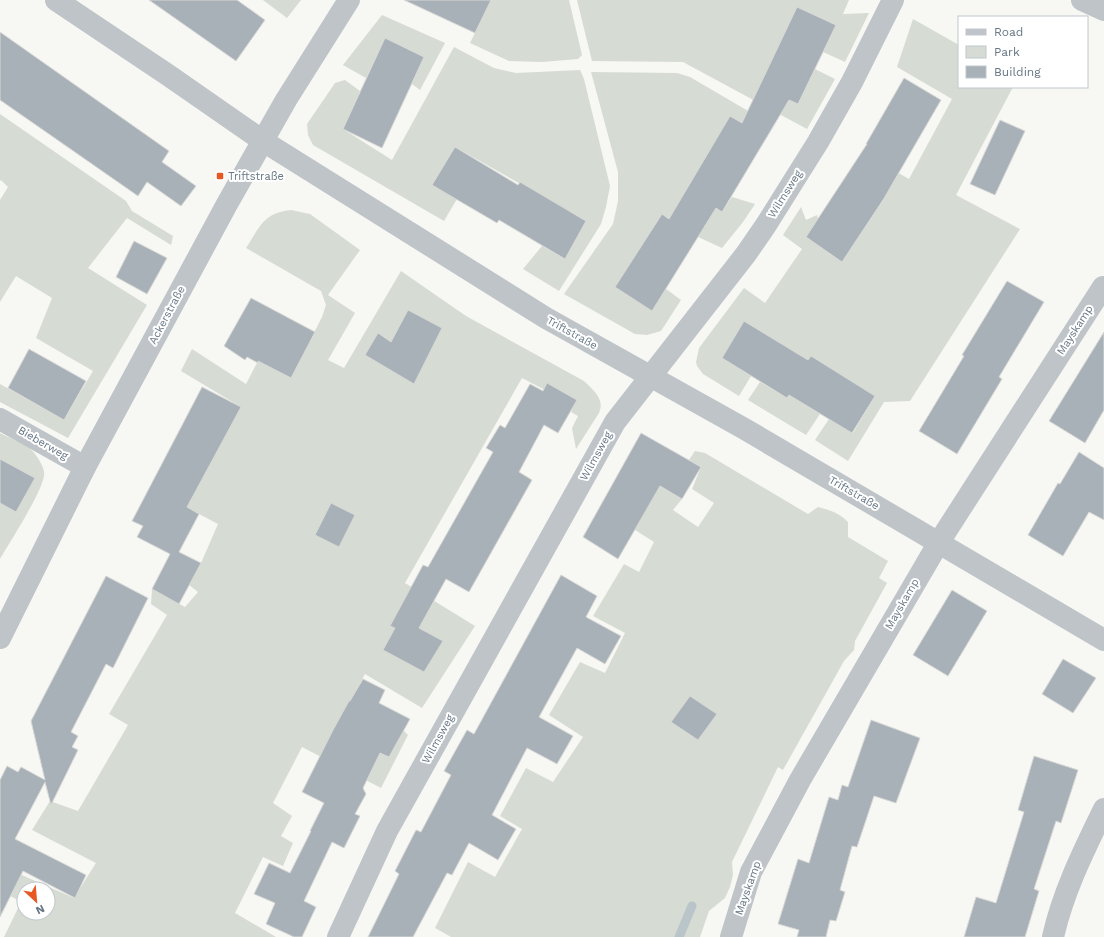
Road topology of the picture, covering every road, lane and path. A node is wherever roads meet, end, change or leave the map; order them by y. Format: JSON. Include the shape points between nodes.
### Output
{"nodes":[{"id":1,"x":56,"y":0,"type":"edge"},
{"id":2,"x":349,"y":0,"type":"edge"},
{"id":3,"x":893,"y":0,"type":"edge"},
{"id":4,"x":1082,"y":0,"type":"edge"},
{"id":5,"x":1104,"y":10,"type":"edge"},
{"id":6,"x":263,"y":141,"type":"junction"},
{"id":7,"x":1103,"y":287,"type":"dead end"},
{"id":8,"x":651,"y":376,"type":"junction"},
{"id":9,"x":0,"y":419,"type":"edge"},
{"id":10,"x":85,"y":467,"type":"junction"},
{"id":11,"x":938,"y":542,"type":"junction"},
{"id":12,"x":0,"y":638,"type":"edge"},
{"id":13,"x":1104,"y":640,"type":"edge"},
{"id":14,"x":1104,"y":809,"type":"edge"},
{"id":15,"x":338,"y":937,"type":"edge"},
{"id":16,"x":731,"y":937,"type":"edge"},
{"id":17,"x":1053,"y":937,"type":"edge"}],
"edges":[{"from":1,"to":6,"type":"street","name":"Triftstraße"},
{"from":2,"to":6,"type":"street","name":"Ackerstraße"},
{"from":3,"to":8,"type":"street","name":"Wilmsweg","via":[[852,82],[780,202],[746,254]]},
{"from":4,"to":5,"type":"street"},
{"from":6,"to":8,"type":"street","name":"Triftstraße","via":[[546,318]]},
{"from":6,"to":10,"type":"street","name":"Ackerstraße"},
{"from":7,"to":11,"type":"street","name":"Mayskamp"},
{"from":8,"to":11,"type":"street","name":"Triftstraße"},
{"from":8,"to":15,"type":"street","name":"Wilmsweg","via":[[615,422],[578,487],[387,832]]},
{"from":9,"to":10,"type":"street","name":"Bieberweg"},
{"from":10,"to":12,"type":"street","name":"Ackerstraße"},
{"from":11,"to":13,"type":"street","name":"Triftstraße"},
{"from":11,"to":16,"type":"street","name":"Mayskamp","via":[[804,773],[751,872]]},
{"from":14,"to":17,"type":"street","via":[[1074,873]]}]}
